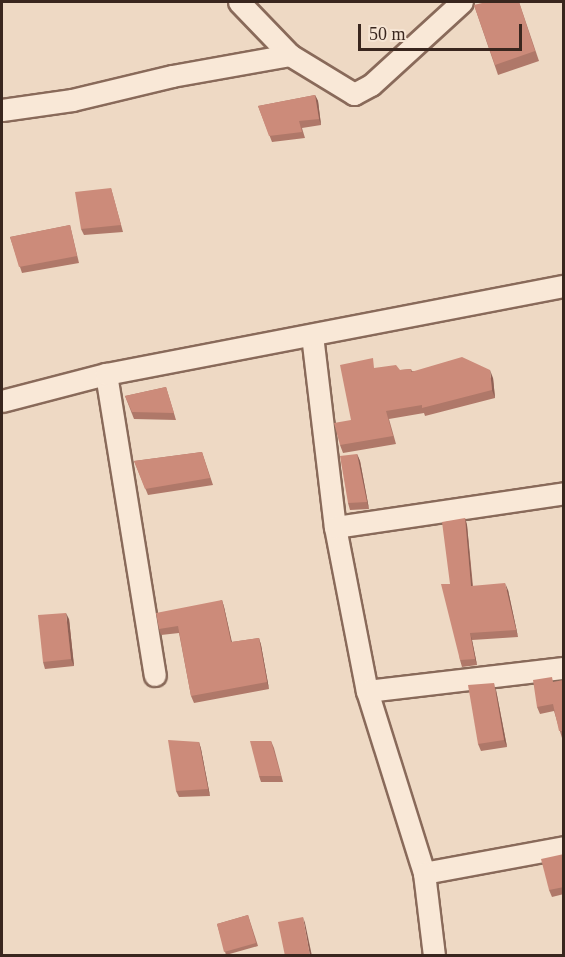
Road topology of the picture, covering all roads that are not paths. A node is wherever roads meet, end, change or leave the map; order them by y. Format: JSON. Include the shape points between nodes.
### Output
{"nodes":[{"id":1,"x":239,"y":2,"type":"edge"},
{"id":2,"x":462,"y":2,"type":"edge"},
{"id":3,"x":290,"y":54,"type":"junction"},
{"id":4,"x":2,"y":110,"type":"edge"},
{"id":5,"x":564,"y":286,"type":"edge"},
{"id":6,"x":312,"y":335,"type":"junction"},
{"id":7,"x":106,"y":374,"type":"junction"},
{"id":8,"x":2,"y":401,"type":"edge"},
{"id":9,"x":564,"y":493,"type":"edge"},
{"id":10,"x":335,"y":527,"type":"junction"},
{"id":11,"x":564,"y":668,"type":"edge"},
{"id":12,"x":155,"y":675,"type":"dead end"},
{"id":13,"x":368,"y":691,"type":"junction"},
{"id":14,"x":564,"y":847,"type":"edge"},
{"id":15,"x":424,"y":873,"type":"junction"},
{"id":16,"x":434,"y":956,"type":"edge"}],
"edges":[{"from":1,"to":3,"type":"street"},
{"from":2,"to":3,"type":"street","via":[[361,92],[348,92]]},
{"from":3,"to":4,"type":"street","via":[[72,100]]},
{"from":5,"to":6,"type":"street"},
{"from":6,"to":7,"type":"street"},
{"from":6,"to":10,"type":"street"},
{"from":7,"to":8,"type":"street"},
{"from":7,"to":12,"type":"street"},
{"from":9,"to":10,"type":"street"},
{"from":10,"to":13,"type":"street"},
{"from":11,"to":13,"type":"street"},
{"from":13,"to":15,"type":"street"},
{"from":14,"to":15,"type":"street"},
{"from":15,"to":16,"type":"street"}]}
